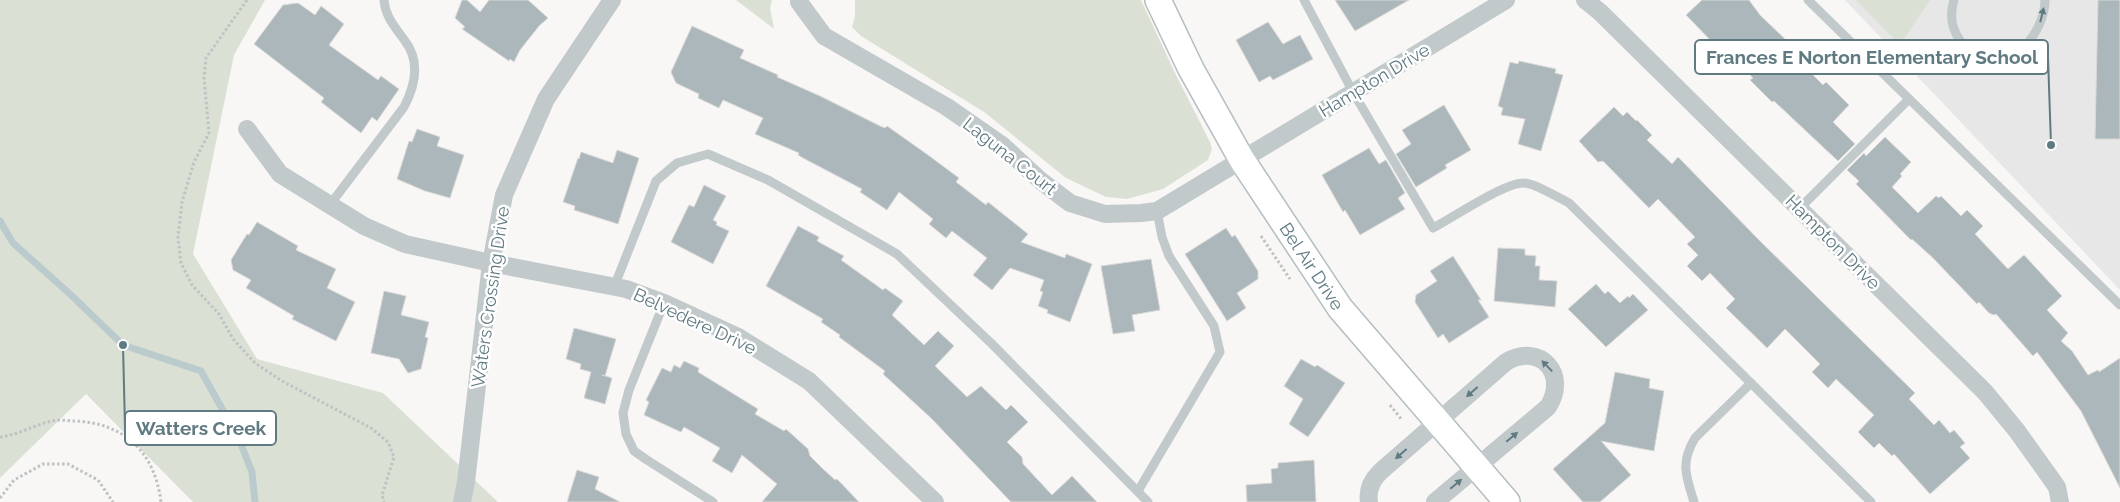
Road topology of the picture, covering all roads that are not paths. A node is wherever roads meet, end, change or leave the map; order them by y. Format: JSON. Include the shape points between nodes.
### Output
{"nodes":[{"id":1,"x":384,"y":0,"type":"edge"},
{"id":2,"x":612,"y":0,"type":"edge"},
{"id":3,"x":1158,"y":0,"type":"edge"},
{"id":4,"x":1304,"y":0,"type":"edge"},
{"id":5,"x":1506,"y":0,"type":"edge"},
{"id":6,"x":1585,"y":0,"type":"edge"},
{"id":7,"x":1808,"y":0,"type":"edge"},
{"id":8,"x":1954,"y":0,"type":"edge"},
{"id":9,"x":2045,"y":0,"type":"edge"},
{"id":10,"x":799,"y":2,"type":"dead end"},
{"id":11,"x":1353,"y":92,"type":"junction"},
{"id":12,"x":1909,"y":99,"type":"junction"},
{"id":13,"x":247,"y":129,"type":"dead end"},
{"id":14,"x":1242,"y":160,"type":"junction"},
{"id":15,"x":329,"y":206,"type":"junction"},
{"id":16,"x":1799,"y":209,"type":"junction"},
{"id":17,"x":1157,"y":210,"type":"junction"},
{"id":18,"x":491,"y":263,"type":"junction"},
{"id":19,"x":614,"y":287,"type":"junction"},
{"id":20,"x":664,"y":303,"type":"junction"},
{"id":21,"x":2120,"y":305,"type":"edge"},
{"id":22,"x":1751,"y":383,"type":"junction"},
{"id":23,"x":1438,"y":422,"type":"junction"},
{"id":24,"x":1477,"y":467,"type":"junction"},
{"id":25,"x":1138,"y":491,"type":"junction"},
{"id":26,"x":462,"y":502,"type":"edge"},
{"id":27,"x":713,"y":502,"type":"edge"},
{"id":28,"x":934,"y":502,"type":"edge"},
{"id":29,"x":1148,"y":502,"type":"edge"},
{"id":30,"x":1370,"y":502,"type":"edge"},
{"id":31,"x":1435,"y":502,"type":"edge"},
{"id":32,"x":1507,"y":502,"type":"edge"},
{"id":33,"x":1694,"y":502,"type":"edge"},
{"id":34,"x":1872,"y":502,"type":"edge"},
{"id":35,"x":2060,"y":502,"type":"edge"}],
"edges":[{"from":1,"to":15,"type":"lane","via":[[388,18],[407,42],[414,58],[416,75],[412,92]]},
{"from":2,"to":18,"type":"street","name":"Waters Crossing Drive","via":[[546,99],[504,194]]},
{"from":3,"to":14,"type":"street","name":"Bel Air Drive"},
{"from":4,"to":11,"type":"lane"},
{"from":5,"to":11,"type":"street","name":"Hampton Drive"},
{"from":6,"to":16,"type":"street","name":"Hampton Drive"},
{"from":7,"to":12,"type":"lane"},
{"from":8,"to":9,"type":"lane","one_way":true,"via":[[1952,25],[1957,38],[1969,51],[1997,59],[2012,54],[2037,31],[2045,13]]},
{"from":10,"to":17,"type":"street","name":"Laguna Court","via":[[824,36],[947,107],[1003,146],[1070,203],[1105,214]]},
{"from":11,"to":14,"type":"street","name":"Hampton Drive"},
{"from":11,"to":22,"type":"lane","via":[[1433,228],[1499,190],[1524,182],[1550,192],[1569,203]]},
{"from":12,"to":16,"type":"lane"},
{"from":12,"to":21,"type":"lane"},
{"from":13,"to":15,"type":"street","name":"Belvedere Drive","via":[[280,174]]},
{"from":14,"to":17,"type":"street","name":"Laguna Court"},
{"from":14,"to":23,"type":"street","name":"Bel Air Drive","via":[[1340,308]]},
{"from":15,"to":18,"type":"street","name":"Belvedere Drive","via":[[405,244]]},
{"from":16,"to":35,"type":"street","name":"Hampton Drive","via":[[1985,392],[2018,431],[2056,487]]},
{"from":17,"to":25,"type":"lane","via":[[1169,256],[1214,326],[1220,352]]},
{"from":18,"to":19,"type":"street","name":"Belvedere Drive"},
{"from":18,"to":26,"type":"street","name":"Waters Crossing Drive"},
{"from":19,"to":20,"type":"street","name":"Belvedere Drive"},
{"from":19,"to":25,"type":"lane","via":[[656,181],[677,163],[708,154],[768,180],[897,254]]},
{"from":20,"to":27,"type":"lane","via":[[623,413],[626,434],[634,450]]},
{"from":20,"to":28,"type":"street","name":"Belvedere Drive","via":[[738,337],[809,381]]},
{"from":22,"to":33,"type":"lane","via":[[1695,438],[1689,449],[1685,460]]},
{"from":22,"to":34,"type":"lane"},
{"from":23,"to":24,"type":"street","name":"Bel Air Drive"},
{"from":24,"to":23,"type":"street","one_way":true,"via":[[1548,407],[1556,388],[1551,368],[1535,356],[1515,357]]},
{"from":23,"to":30,"type":"street","one_way":true,"via":[[1373,479],[1369,488]]},
{"from":31,"to":24,"type":"street","one_way":true},
{"from":24,"to":32,"type":"street","name":"Bel Air Drive"},
{"from":25,"to":29,"type":"lane"}]}
